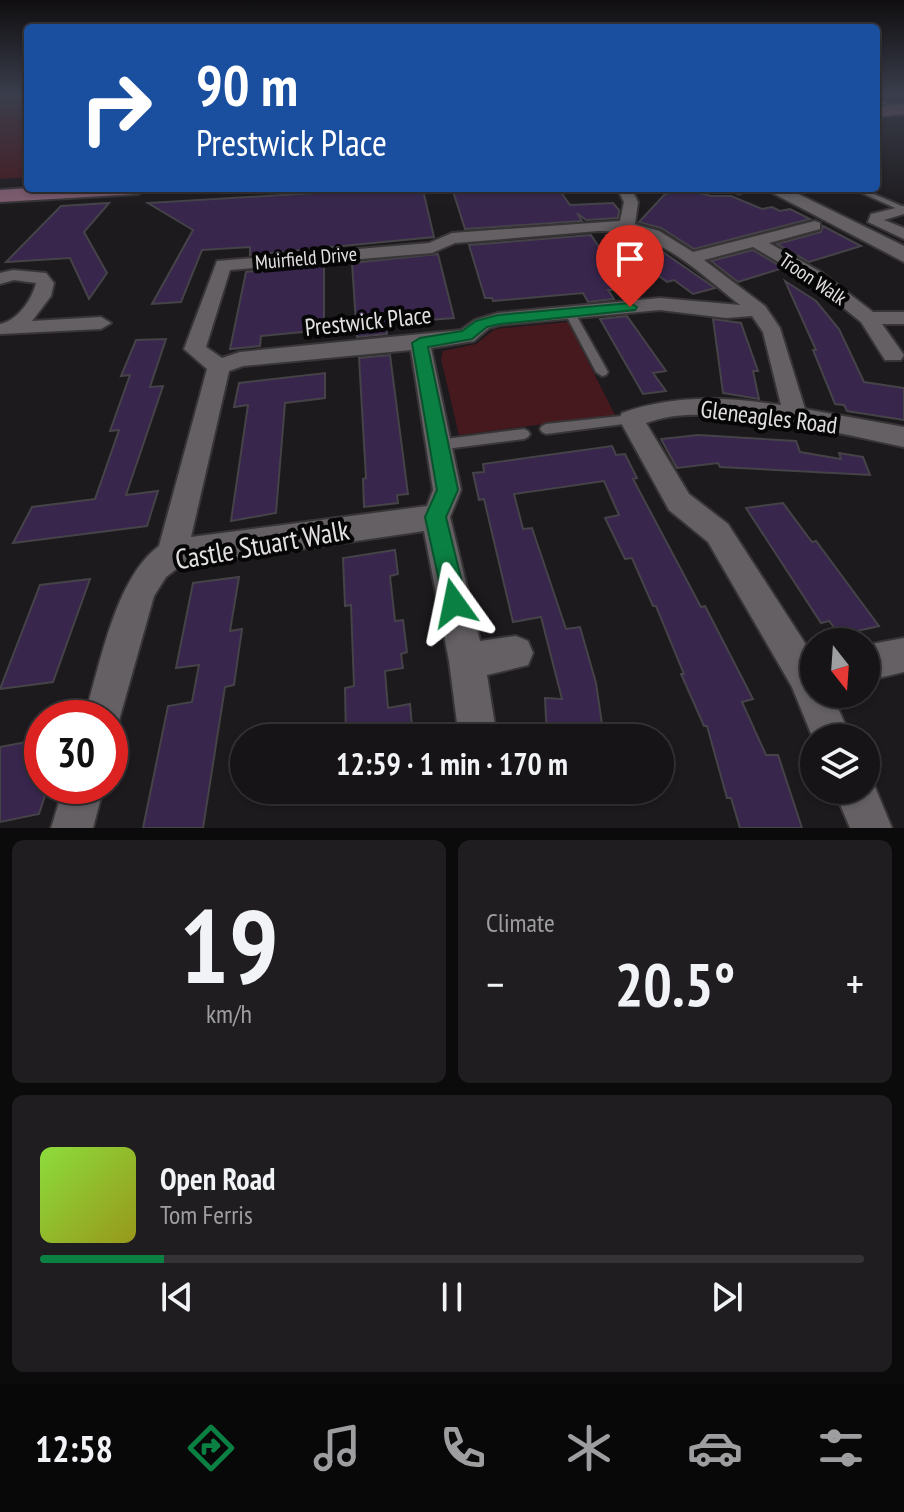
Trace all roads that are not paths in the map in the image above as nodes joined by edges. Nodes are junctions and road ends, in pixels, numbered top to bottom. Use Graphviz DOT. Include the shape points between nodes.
graph roads {
  1 [pos="69,192"];
  2 [pos="627,192"];
  3 [pos="780,192"];
  4 [pos="863,192"];
  5 [pos="0,196"];
  6 [pos="904,210"];
  7 [pos="626,226"];
  8 [pos="815,226"];
  9 [pos="904,234"];
  10 [pos="756,242"];
  11 [pos="904,255"];
  12 [pos="691,258"];
  13 [pos="0,279"];
  14 [pos="758,310"];
  15 [pos="570,313"];
  16 [pos="868,318"];
  17 [pos="904,318"];
  18 [pos="101,323"];
  19 [pos="8,328"];
  20 [pos="420,343"];
  21 [pos="893,355"];
  22 [pos="219,367"];
  23 [pos="602,372"];
  24 [pos="796,418"];
  25 [pos="631,419"];
  26 [pos="546,429"];
  27 [pos="524,434"];
  28 [pos="904,437"];
  29 [pos="438,445"];
  30 [pos="436,517"];
  31 [pos="172,554"];
  32 [pos="516,653"];
  33 [pos="904,655"];
  34 [pos="800,659"];
  35 [pos="880,660"];
  36 [pos="467,661"];
  37 [pos="108,700"];
  38 [pos="476,724"];
  39 [pos="79,804"];
  40 [pos="861,804"];
  41 [pos="72,828"];
  42 [pos="871,828"];
  1 -- 5 [label="main road"];
  2 -- 7 [label="street" via="632,209"];
  3 -- 11 [label="street"];
  4 -- 6 [label="lane"];
  6 -- 9 [label="street" via="876,217 876,222"];
  7 -- 12 [label="street, Muirfield Drive" via="653,234"];
  7 -- 22 [label="street, Muirfield Drive" via="452,238 432,248 223,265 195,349"];
  8 -- 10 [label="street, Troon Walk"];
  10 -- 12 [label="street, Troon Walk"];
  10 -- 16 [label="street, Troon Walk" via="815,276"];
  12 -- 14 [label="street, Muirfield Drive"];
  13 -- 19 [label="street" via="28,275 45,283 42,296"];
  14 -- 15 [label="street, Prestwick Place" via="660,304"];
  14 -- 24 [label="street" via="773,332"];
  15 -- 20 [label="street, Prestwick Place" via="498,319 467,336"];
  15 -- 23 [label="lane"];
  16 -- 17 [label="street, Troon Walk"];
  16 -- 21 [label="street, Troon Walk"];
  18 -- 19 [label="street"];
  20 -- 22 [label="street, Prestwick Place" via="240,359"];
  20 -- 29 [label="street"];
  22 -- 31 [label="street"];
  24 -- 25 [label="street, Gleneagles Road" via="711,405 644,411"];
  24 -- 28 [label="street, Gleneagles Road"];
  25 -- 26 [label="lane"];
  25 -- 34 [label="street" via="679,502 718,533"];
  27 -- 29 [label="lane"];
  29 -- 30 [label="street" via="447,490"];
  30 -- 31 [label="street, Castle Stuart Walk"];
  30 -- 36 [label="street"];
  31 -- 37 [label="street, Castle Stuart Walk" via="155,567 140,590"];
  32 -- 36 [label="street"];
  33 -- 35 [label="street"];
  36 -- 38 [label="street"];
  39 -- 41 [label="street"];
  40 -- 42 [label="street"];
}
